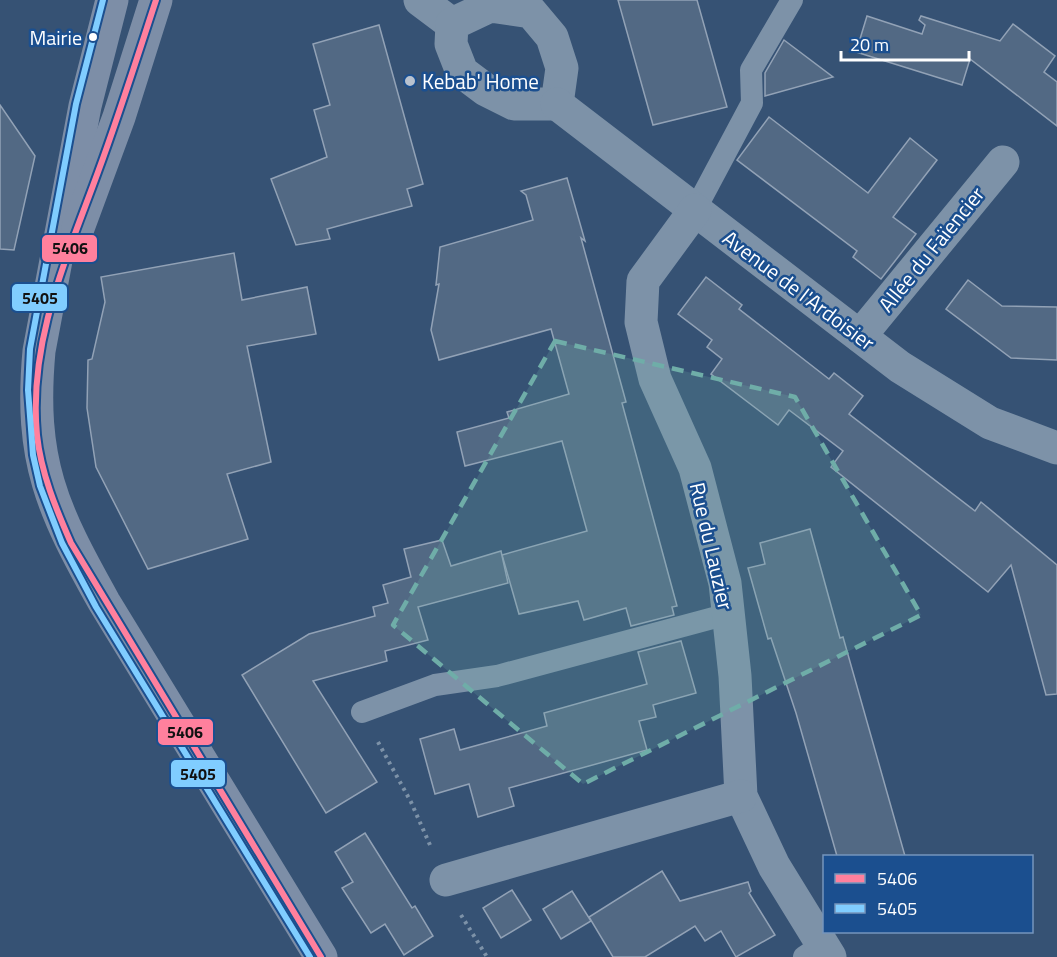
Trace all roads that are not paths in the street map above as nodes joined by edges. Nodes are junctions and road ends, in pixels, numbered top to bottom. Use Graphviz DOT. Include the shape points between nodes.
graph roads {
  1 [pos="112,0"];
  2 [pos="156,0"];
  3 [pos="420,0"];
  4 [pos="792,0"];
  5 [pos="534,6"];
  6 [pos="452,24"];
  7 [pos="557,104"];
  8 [pos="1003,162"];
  9 [pos="694,210"];
  10 [pos="47,312"];
  11 [pos="860,336"];
  12 [pos="1057,448"];
  13 [pos="728,614"];
  14 [pos="362,712"];
  15 [pos="741,796"];
  16 [pos="446,880"];
  17 [pos="819,953"];
  18 [pos="321,957"];
  1 -- 10 [label="main road" via="85,106"];
  2 -- 10 [label="main road" via="119,117"];
  3 -- 6 [label="street"];
  4 -- 9 [label="lane" via="751,70 752,103"];
  5 -- 6 [label="street" via="490,6"];
  5 -- 7 [label="street" via="552,37 562,68"];
  6 -- 7 [label="street" via="451,44 462,72 514,104"];
  7 -- 9 [label="street, Avenue de l'Ardoisier"];
  8 -- 11 [label="street, Allée du Faïencier"];
  9 -- 11 [label="street, Avenue de l'Ardoisier"];
  9 -- 13 [label="street, Rue du Lauzier" via="643,281 641,322 655,379 695,468 725,583"];
  10 -- 18 [label="main road" via="37,370 36,435 52,501 104,602"];
  11 -- 12 [label="street, Avenue de l'Ardoisier" via="900,367 990,423"];
  13 -- 14 [label="lane" via="497,676 435,685"];
  13 -- 15 [label="street, Rue du Lauzier"];
  15 -- 16 [label="street"];
  15 -- 17 [label="street, Rue du Lauzier"];
}
